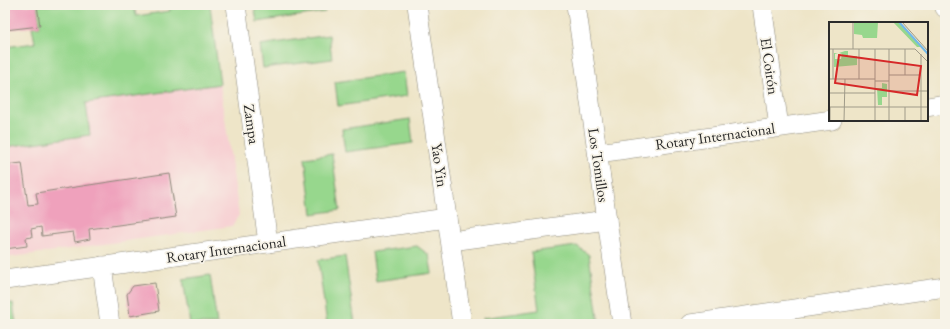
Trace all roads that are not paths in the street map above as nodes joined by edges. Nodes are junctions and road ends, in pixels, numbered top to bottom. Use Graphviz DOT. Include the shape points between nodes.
graph roads {
  1 [pos="236,5"];
  2 [pos="417,5"];
  3 [pos="576,5"];
  4 [pos="762,5"];
  5 [pos="945,104"];
  6 [pos="928,107"];
  7 [pos="829,120"];
  8 [pos="779,127"];
  9 [pos="598,153"];
  10 [pos="447,218"];
  11 [pos="607,220"];
  12 [pos="451,241"];
  13 [pos="268,243"];
  14 [pos="102,266"];
  15 [pos="5,280"];
  16 [pos="945,287"];
  17 [pos="110,324"];
  18 [pos="462,324"];
  19 [pos="622,324"];
  20 [pos="690,324"];
  1 -- 13 [label="street, Zampa"];
  2 -- 10 [label="street, Yao Yin"];
  3 -- 9 [label="street, Los Tomillos"];
  4 -- 8 [label="street, El Coirón"];
  5 -- 6 [label="street"];
  7 -- 8 [label="street, Rotary Internacional"];
  8 -- 9 [label="street, Rotary Internacional"];
  9 -- 11 [label="street, Los Tomillos"];
  10 -- 12 [label="street, Yao Yin"];
  10 -- 13 [label="street, Rotary Internacional"];
  11 -- 12 [label="street"];
  11 -- 19 [label="street, Los Tomillos"];
  12 -- 18 [label="street, Yao Yin"];
  13 -- 14 [label="street, Rotary Internacional"];
  14 -- 15 [label="street, Rotary Internacional"];
  14 -- 17 [label="street"];
  16 -- 20 [label="street"];
}
